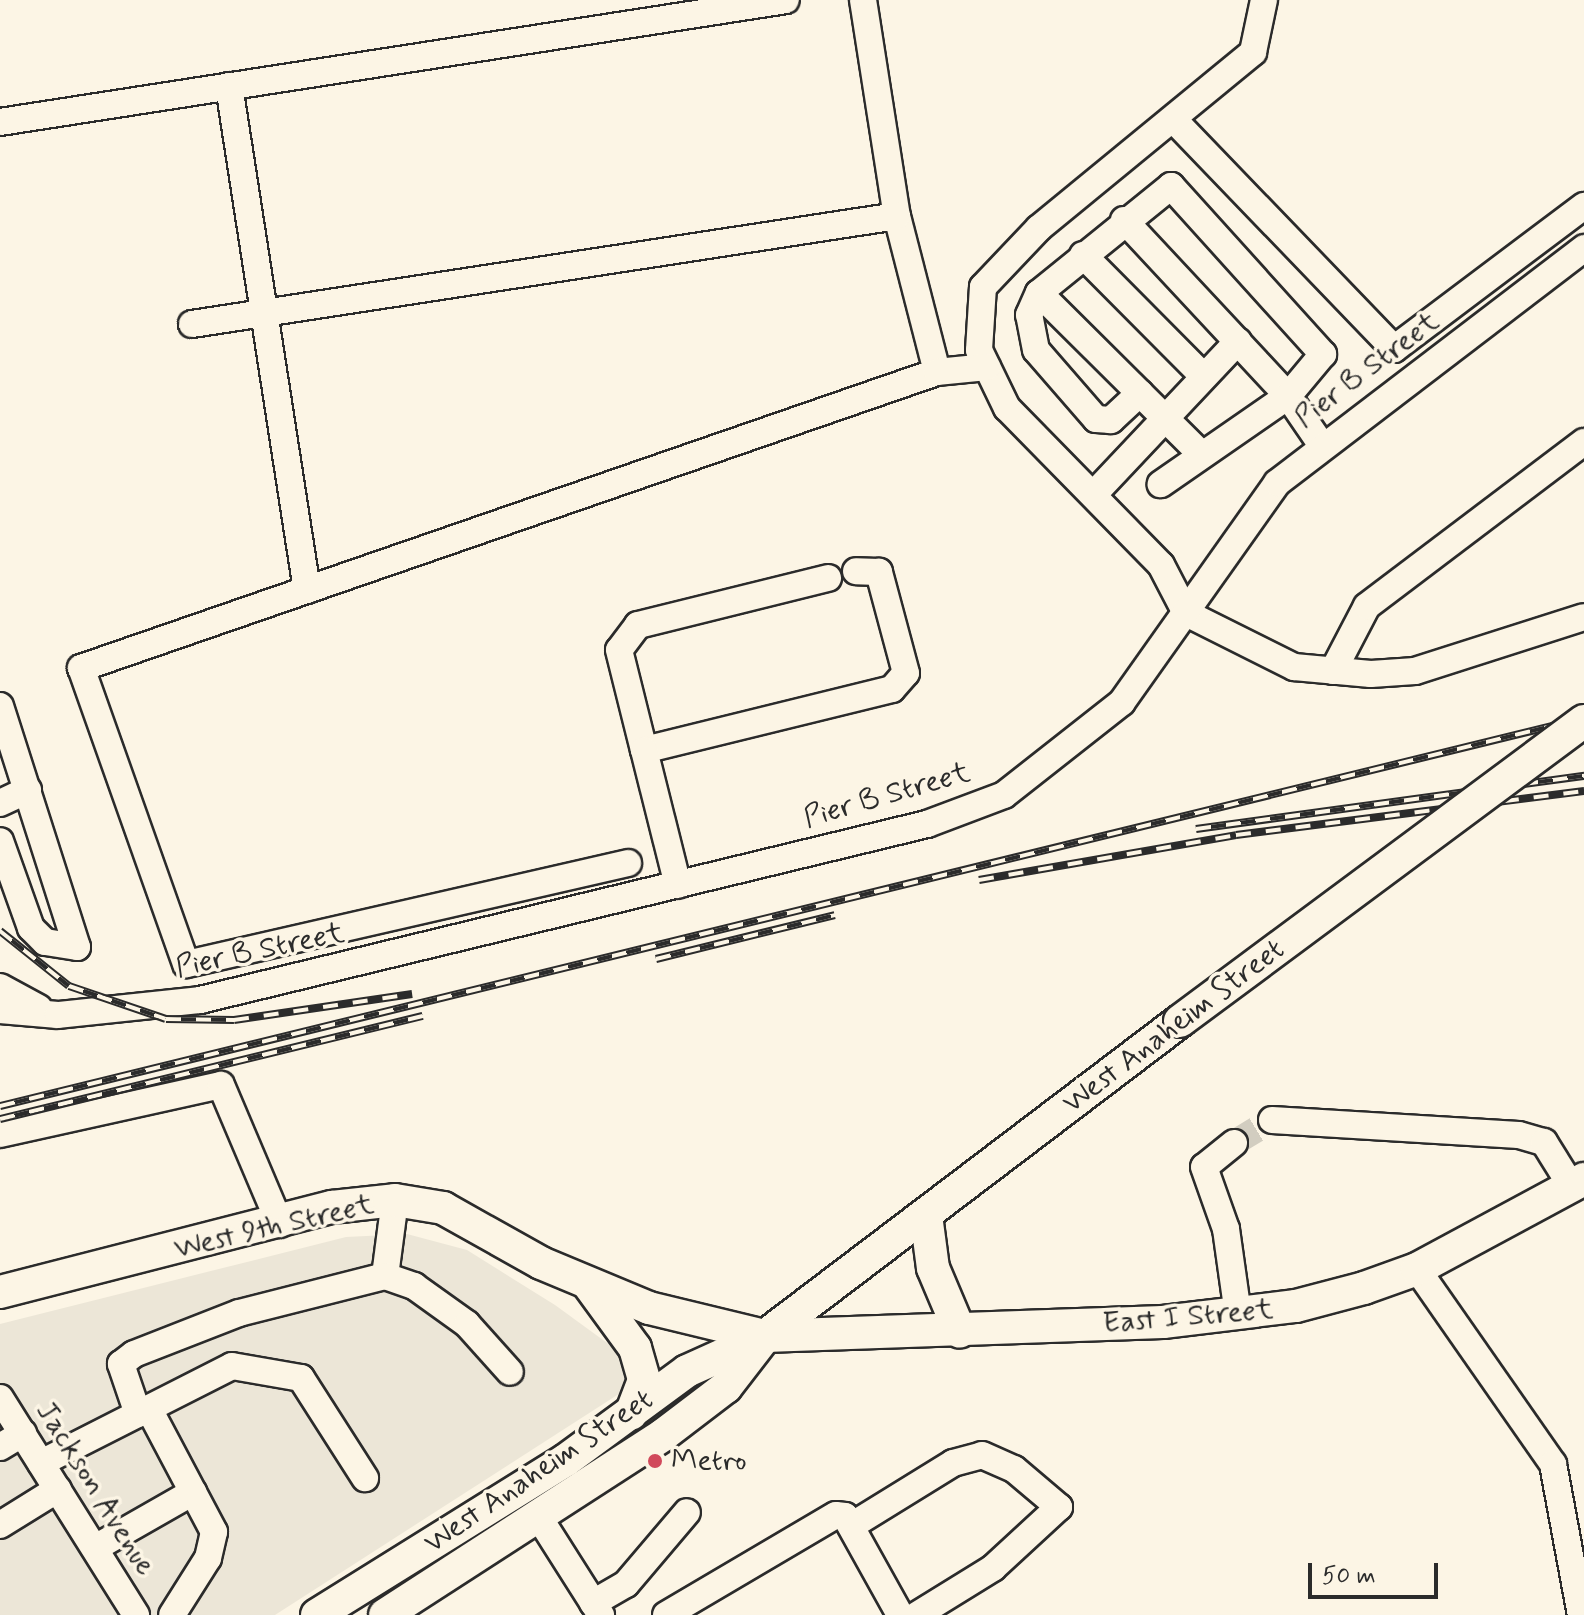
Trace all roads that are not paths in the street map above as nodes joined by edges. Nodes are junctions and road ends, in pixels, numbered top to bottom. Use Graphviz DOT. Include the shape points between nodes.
graph roads {
  1 [pos="786,0"];
  2 [pos="863,0"];
  3 [pos="1264,0"];
  4 [pos="229,86"];
  5 [pos="1173,119"];
  6 [pos="0,122"];
  7 [pos="1584,206"];
  8 [pos="897,216"];
  9 [pos="1124,220"];
  10 [pos="1584,248"];
  11 [pos="1083,255"];
  12 [pos="1039,293"];
  13 [pos="263,312"];
  14 [pos="192,324"];
  15 [pos="1238,341"];
  16 [pos="987,367"];
  17 [pos="937,372"];
  18 [pos="1202,375"];
  19 [pos="1140,393"];
  20 [pos="1288,396"];
  21 [pos="1163,416"];
  22 [pos="1584,442"];
  23 [pos="1321,444"];
  24 [pos="1201,454"];
  25 [pos="1161,484"];
  26 [pos="1094,494"];
  27 [pos="856,571"];
  28 [pos="828,578"];
  29 [pos="307,590"];
  30 [pos="1186,613"];
  31 [pos="1584,617"];
  32 [pos="1333,671"];
  33 [pos="0,706"];
  34 [pos="1584,721"];
  35 [pos="644,750"];
  36 [pos="28,790"];
  37 [pos="0,803"];
  38 [pos="0,841"];
  39 [pos="628,863"];
  40 [pos="678,885"];
  41 [pos="0,987"];
  42 [pos="0,1010"];
  43 [pos="58,1015"];
  44 [pos="1272,1120"];
  45 [pos="0,1134"];
  46 [pos="1234,1143"];
  47 [pos="1578,1183"];
  48 [pos="395,1200"];
  49 [pos="926,1215"];
  50 [pos="280,1224"];
  51 [pos="1417,1269"];
  52 [pos="385,1276"];
  53 [pos="587,1282"];
  54 [pos="0,1292"];
  55 [pos="1238,1314"];
  56 [pos="960,1332"];
  57 [pos="765,1336"];
  58 [pos="510,1372"];
  59 [pos="0,1398"];
  60 [pos="144,1411"];
  61 [pos="631,1414"];
  62 [pos="23,1433"];
  63 [pos="0,1447"];
  64 [pos="41,1463"];
  65 [pos="365,1478"];
  66 [pos="58,1489"];
  67 [pos="193,1492"];
  68 [pos="687,1512"];
  69 [pos="540,1519"];
  70 [pos="848,1521"];
  71 [pos="0,1525"];
  72 [pos="95,1548"];
  73 [pos="597,1609"];
  74 [pos="671,1614"];
  75 [pos="136,1615"];
  76 [pos="172,1615"];
  77 [pos="317,1615"];
  78 [pos="385,1615"];
  79 [pos="900,1615"];
  80 [pos="917,1615"];
  81 [pos="1581,1615"];
  1 -- 4 [label="street"];
  2 -- 8 [label="street"];
  3 -- 5 [label="street" via="1253,52"];
  4 -- 6 [label="street"];
  4 -- 13 [label="street"];
  5 -- 7 [label="street" via="1394,349"];
  5 -- 16 [label="street" via="1039,228 983,287 979,350"];
  8 -- 13 [label="street"];
  8 -- 17 [label="street"];
  9 -- 11 [label="street"];
  9 -- 15 [label="street"];
  9 -- 20 [label="street" via="1164,187 1177,189 1323,354"];
  10 -- 23 [label="street, Pier B Street"];
  11 -- 12 [label="street"];
  11 -- 18 [label="street"];
  12 -- 19 [label="street"];
  12 -- 19 [label="street" via="1028,334 1096,419 1111,420"];
  13 -- 14 [label="street"];
  13 -- 29 [label="street"];
  15 -- 18 [label="street"];
  15 -- 20 [label="street"];
  16 -- 17 [label="street"];
  16 -- 26 [label="street" via="1007,408"];
  17 -- 29 [label="street"];
  18 -- 21 [label="street"];
  19 -- 21 [label="street"];
  20 -- 23 [label="street"];
  20 -- 24 [label="street"];
  21 -- 24 [label="street"];
  21 -- 26 [label="street"];
  22 -- 32 [label="street" via="1367,606"];
  23 -- 30 [label="street, Pier B Street" via="1277,483"];
  24 -- 25 [label="street"];
  26 -- 30 [label="street" via="1161,565"];
  27 -- 35 [label="street" via="879,572 906,673 892,689"];
  28 -- 35 [label="street" via="638,625 619,650"];
  29 -- 39 [label="street" via="81,668 186,964"];
  30 -- 32 [label="street" via="1259,654"];
  30 -- 40 [label="street, Pier B Street" via="1122,702 1063,755 1004,795 927,824"];
  31 -- 32 [label="street" via="1415,671"];
  33 -- 36 [label="street"];
  34 -- 49 [label="main road, West Anaheim Street, bridge"];
  35 -- 40 [label="street"];
  36 -- 37 [label="street"];
  36 -- 38 [label="street" via="79,945 45,942 31,928"];
  40 -- 43 [label="street, Pier B Street" via="200,1000"];
  41 -- 43 [label="street"];
  42 -- 43 [label="street, Pier B Street"];
  44 -- 47 [label="street" via="1519,1135 1544,1142"];
  45 -- 50 [label="street" via="221,1085"];
  46 -- 55 [label="street" via="1204,1167 1226,1229"];
  47 -- 51 [label="main road, East I Street"];
  48 -- 50 [label="main road, West 9th Street" via="332,1207"];
  48 -- 52 [label="street"];
  48 -- 53 [label="main road, West 9th Street" via="443,1208"];
  49 -- 56 [label="main road" via="933,1268"];
  49 -- 57 [label="main road, West Anaheim Street"];
  50 -- 54 [label="main road, West 9th Street"];
  51 -- 55 [label="main road, East I Street" via="1296,1306"];
  51 -- 81 [label="street" via="1553,1464"];
  52 -- 58 [label="street" via="414,1286 467,1324"];
  52 -- 60 [label="street" via="239,1313 134,1354 121,1364"];
  53 -- 57 [label="main road, West 9th Street" via="649,1308"];
  53 -- 61 [label="main road" via="635,1348 644,1380"];
  55 -- 56 [label="main road, East I Street"];
  56 -- 57 [label="main road, East I Street"];
  57 -- 61 [label="main road, West Anaheim Street" via="687,1371"];
  57 -- 69 [label="main road, West Anaheim Street" via="726,1387"];
  59 -- 62 [label="street, Jackson Avenue"];
  60 -- 64 [label="street"];
  60 -- 65 [label="street" via="232,1366 276,1369 301,1378"];
  60 -- 67 [label="street"];
  61 -- 77 [label="main road, West Anaheim Street"];
  62 -- 63 [label="street"];
  62 -- 64 [label="street, Jackson Avenue"];
  64 -- 66 [label="street, Jackson Avenue"];
  66 -- 71 [label="street"];
  66 -- 72 [label="street, Jackson Avenue"];
  67 -- 72 [label="street"];
  67 -- 76 [label="street" via="214,1532 208,1558"];
  68 -- 73 [label="street" via="626,1584"];
  69 -- 73 [label="street"];
  69 -- 78 [label="main road, West Anaheim Street"];
  70 -- 74 [label="street" via="810,1527"];
  70 -- 79 [label="street"];
  70 -- 80 [label="street" via="953,1463 982,1455 1014,1469 1059,1507 993,1568"];
  72 -- 75 [label="street, Jackson Avenue"];
}
